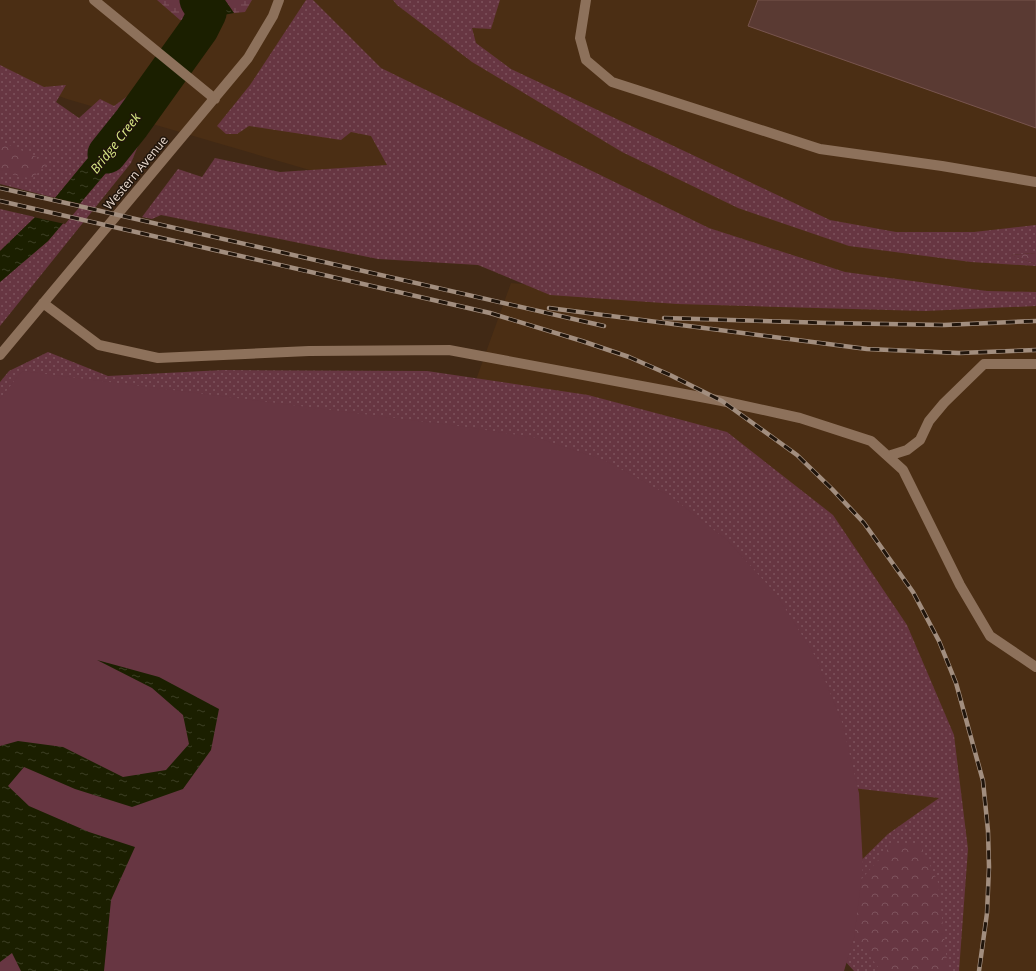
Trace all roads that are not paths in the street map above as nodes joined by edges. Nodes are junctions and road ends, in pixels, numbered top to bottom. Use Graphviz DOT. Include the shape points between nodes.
graph roads {
  1 [pos="94,0"];
  2 [pos="279,0"];
  3 [pos="586,0"];
  4 [pos="215,99"];
  5 [pos="1036,182"];
  6 [pos="43,303"];
  7 [pos="0,355"];
  8 [pos="1036,364"];
  9 [pos="888,456"];
  10 [pos="1036,667"];
  1 -- 4 [label="street"];
  2 -- 4 [label="street, Western Avenue" via="273,16 248,58"];
  3 -- 5 [label="street" via="580,38 586,60 612,82 820,150 942,166"];
  4 -- 6 [label="street, Western Avenue"];
  6 -- 7 [label="street, Western Avenue"];
  6 -- 9 [label="street" via="99,345 158,358 308,351 449,350 800,418 871,441"];
  8 -- 9 [label="street" via="984,364 944,403 929,421 920,440 907,450"];
  9 -- 10 [label="street" via="903,470 960,585 990,636"];
}
